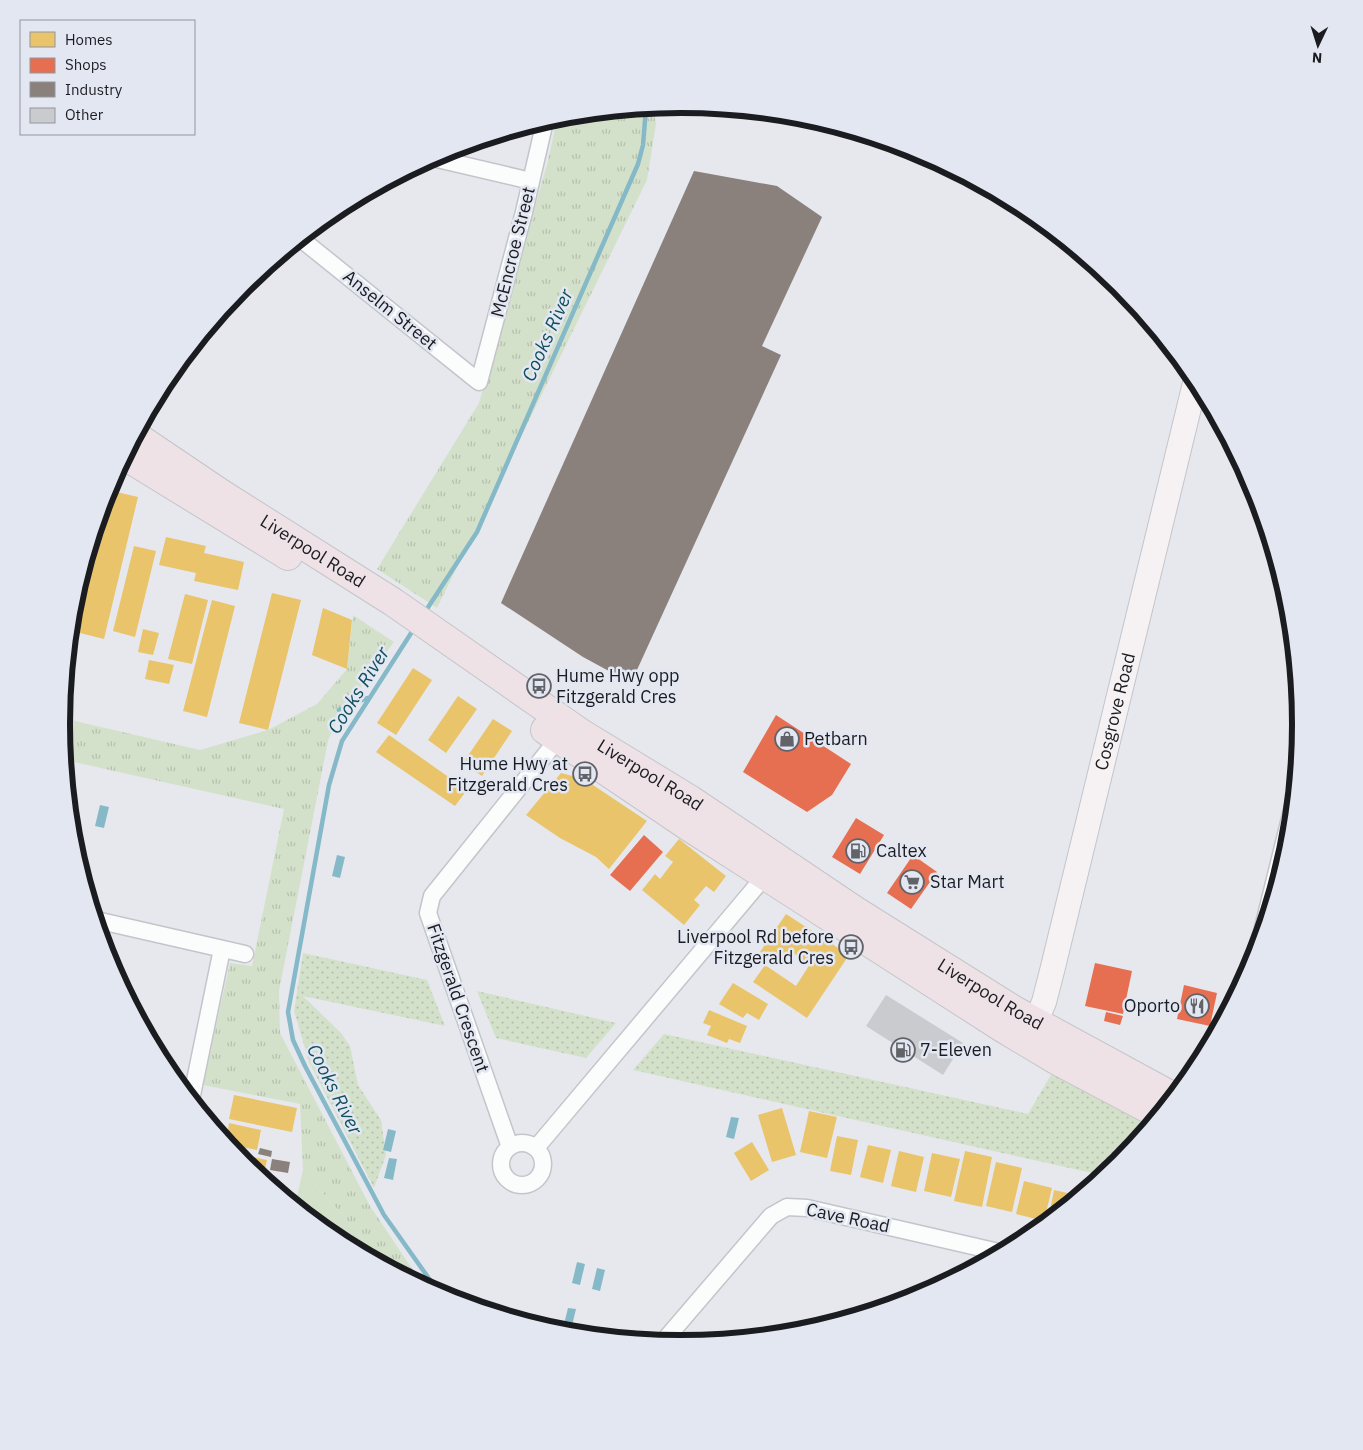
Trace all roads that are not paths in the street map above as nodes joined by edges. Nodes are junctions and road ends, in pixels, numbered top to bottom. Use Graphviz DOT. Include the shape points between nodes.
graph roads {
  1 [pos="543,129"];
  2 [pos="445,161"];
  3 [pos="531,181"];
  4 [pos="306,243"];
  5 [pos="479,382"];
  6 [pos="1193,390"];
  7 [pos="141,439"];
  8 [pos="131,460"];
  9 [pos="387,609"];
  10 [pos="441,646"];
  11 [pos="558,739"];
  12 [pos="772,867"];
  13 [pos="102,921"];
  14 [pos="222,948"];
  15 [pos="245,954"];
  16 [pos="1031,1033"];
  17 [pos="193,1092"];
  18 [pos="1168,1095"];
  19 [pos="1155,1112"];
  20 [pos="510,1147"];
  21 [pos="536,1148"];
  22 [pos="994,1251"];
  23 [pos="668,1336"];
  1 -- 3 [label="street, McEncroe Street"];
  2 -- 3 [label="street"];
  3 -- 5 [label="street, McEncroe Street"];
  4 -- 5 [label="street, Anselm Street"];
  6 -- 16 [label="main road, Cosgrove Road" via="1053,967 1044,1002"];
  7 -- 9 [label="highway, Liverpool Road"];
  8 -- 9 [label="highway, Liverpool Road" via="343,590"];
  9 -- 10 [label="highway, Liverpool Road"];
  10 -- 11 [label="highway, Liverpool Road"];
  10 -- 12 [label="highway, Liverpool Road" via="691,800"];
  11 -- 12 [label="highway, Liverpool Road"];
  11 -- 20 [label="street, Fitzgerald Crescent" via="432,896 428,913"];
  12 -- 16 [label="highway, Liverpool Road"];
  12 -- 21 [label="street"];
  13 -- 14 [label="street"];
  14 -- 15 [label="street"];
  14 -- 17 [label="street"];
  16 -- 18 [label="highway, Liverpool Road"];
  16 -- 19 [label="highway, Liverpool Road"];
  20 -- 21 [label="street" via="524,1143"];
  20 -- 21 [label="street" via="502,1160 505,1175 510,1181 525,1185 539,1177 543,1170 544,1162"];
  22 -- 23 [label="street, Cave Road" via="827,1212 787,1207 771,1216"];
}
